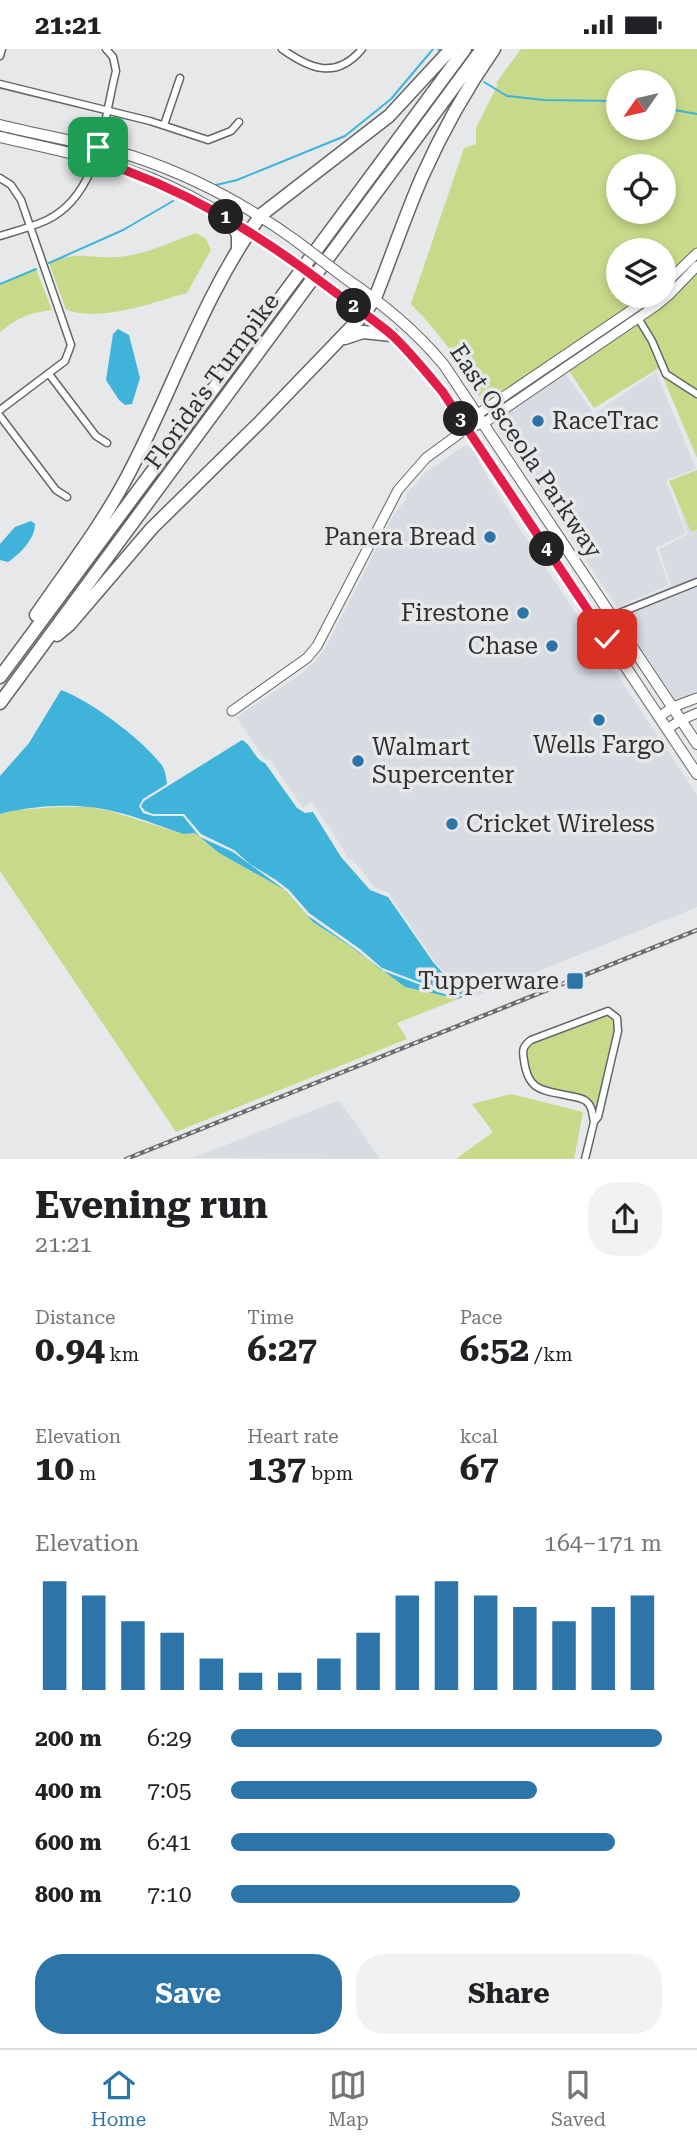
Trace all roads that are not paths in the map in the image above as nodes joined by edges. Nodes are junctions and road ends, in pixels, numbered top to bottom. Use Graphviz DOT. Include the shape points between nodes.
graph roads {
  1 [pos="2,49"];
  2 [pos="106,49"];
  3 [pos="282,49"];
  4 [pos="362,49"];
  5 [pos="451,49"];
  6 [pos="465,49"];
  7 [pos="482,49"];
  8 [pos="494,49"];
  9 [pos="0,56"];
  10 [pos="180,78"];
  11 [pos="0,84"];
  12 [pos="106,109"];
  13 [pos="239,122"];
  14 [pos="0,125"];
  15 [pos="164,125"];
  16 [pos="0,137"];
  17 [pos="98,147"];
  18 [pos="95,160"];
  19 [pos="0,178"];
  20 [pos="261,215"];
  21 [pos="229,218"];
  22 [pos="31,227"];
  23 [pos="250,231"];
  24 [pos="0,236"];
  25 [pos="237,253"];
  26 [pos="697,253"];
  27 [pos="697,266"];
  28 [pos="676,273"];
  29 [pos="375,298"];
  30 [pos="641,308"];
  31 [pos="364,314"];
  32 [pos="636,314"];
  33 [pos="391,335"];
  34 [pos="335,343"];
  35 [pos="49,374"];
  36 [pos="697,394"];
  37 [pos="0,410"];
  38 [pos="0,416"];
  39 [pos="481,419"];
  40 [pos="467,428"];
  41 [pos="107,443"];
  42 [pos="67,497"];
  43 [pos="697,582"];
  44 [pos="612,616"];
  45 [pos="38,652"];
  46 [pos="0,668"];
  47 [pos="0,677"];
  48 [pos="697,698"];
  49 [pos="0,703"];
  50 [pos="673,707"];
  51 [pos="232,711"];
  52 [pos="697,713"];
  53 [pos="659,717"];
  54 [pos="681,720"];
  55 [pos="667,729"];
  56 [pos="697,744"];
  57 [pos="697,775"];
  58 [pos="594,1122"];
  59 [pos="585,1159"];
  1 -- 9 [label="street"];
  2 -- 12 [label="street" via="116,68"];
  3 -- 4 [label="street" via="312,68 328,69 345,64"];
  5 -- 20 [label="highway" via="389,116"];
  6 -- 47 [label="highway, Florida's Turnpike"];
  7 -- 45 [label="highway, Florida's Turnpike"];
  8 -- 29 [label="highway" via="436,147"];
  10 -- 15 [label="street"];
  11 -- 12 [label="street"];
  12 -- 15 [label="street"];
  12 -- 17 [label="street"];
  13 -- 15 [label="street" via="210,140"];
  14 -- 17 [label="main road, East Osceola Parkway"];
  16 -- 18 [label="main road, East Osceola Parkway"];
  17 -- 18 [label="street"];
  17 -- 20 [label="main road, East Osceola Parkway" via="200,184"];
  18 -- 21 [label="main road, East Osceola Parkway" via="168,186"];
  18 -- 22 [label="street" via="75,198"];
  19 -- 22 [label="street" via="20,196"];
  20 -- 23 [label="highway"];
  20 -- 29 [label="main road, East Osceola Parkway, bridge"];
  21 -- 23 [label="main road, East Osceola Parkway"];
  21 -- 25 [label="highway" via="239,235"];
  22 -- 24 [label="street"];
  22 -- 35 [label="street" via="70,342 67,358"];
  23 -- 25 [label="highway"];
  23 -- 31 [label="main road, East Osceola Parkway, bridge"];
  25 -- 46 [label="highway" via="197,324 109,508"];
  26 -- 28 [label="street"];
  27 -- 32 [label="street" via="670,294"];
  29 -- 31 [label="highway"];
  29 -- 39 [label="main road, East Osceola Parkway" via="426,343"];
  30 -- 32 [label="street"];
  31 -- 33 [label="main road, East Osceola Parkway"];
  31 -- 34 [label="highway"];
  32 -- 36 [label="street" via="666,374"];
  32 -- 39 [label="street"];
  33 -- 34 [label="highway" via="363,331"];
  33 -- 40 [label="main road, East Osceola Parkway" via="433,380"];
  34 -- 45 [label="highway" via="152,528 69,625"];
  35 -- 37 [label="street"];
  35 -- 41 [label="street" via="96,436"];
  38 -- 42 [label="street" via="56,490"];
  39 -- 40 [label="street"];
  39 -- 44 [label="main road, East Osceola Parkway"];
  40 -- 51 [label="street" via="431,454 398,490 317,646"];
  40 -- 53 [label="main road, East Osceola Parkway"];
  43 -- 44 [label="street"];
  44 -- 50 [label="main road, East Osceola Parkway"];
  45 -- 49 [label="highway, Florida's Turnpike"];
  48 -- 50 [label="street"];
  50 -- 53 [label="street"];
  50 -- 54 [label="main road, East Osceola Parkway"];
  52 -- 54 [label="street"];
  53 -- 55 [label="main road, East Osceola Parkway"];
  54 -- 55 [label="street"];
  54 -- 56 [label="main road, East Osceola Parkway"];
  55 -- 57 [label="main road, East Osceola Parkway"];
  58 -- 58 [label="street" via="618,1022 608,1011 531,1040 523,1049 527,1078 539,1089 585,1100"];
  58 -- 59 [label="street"];
}
